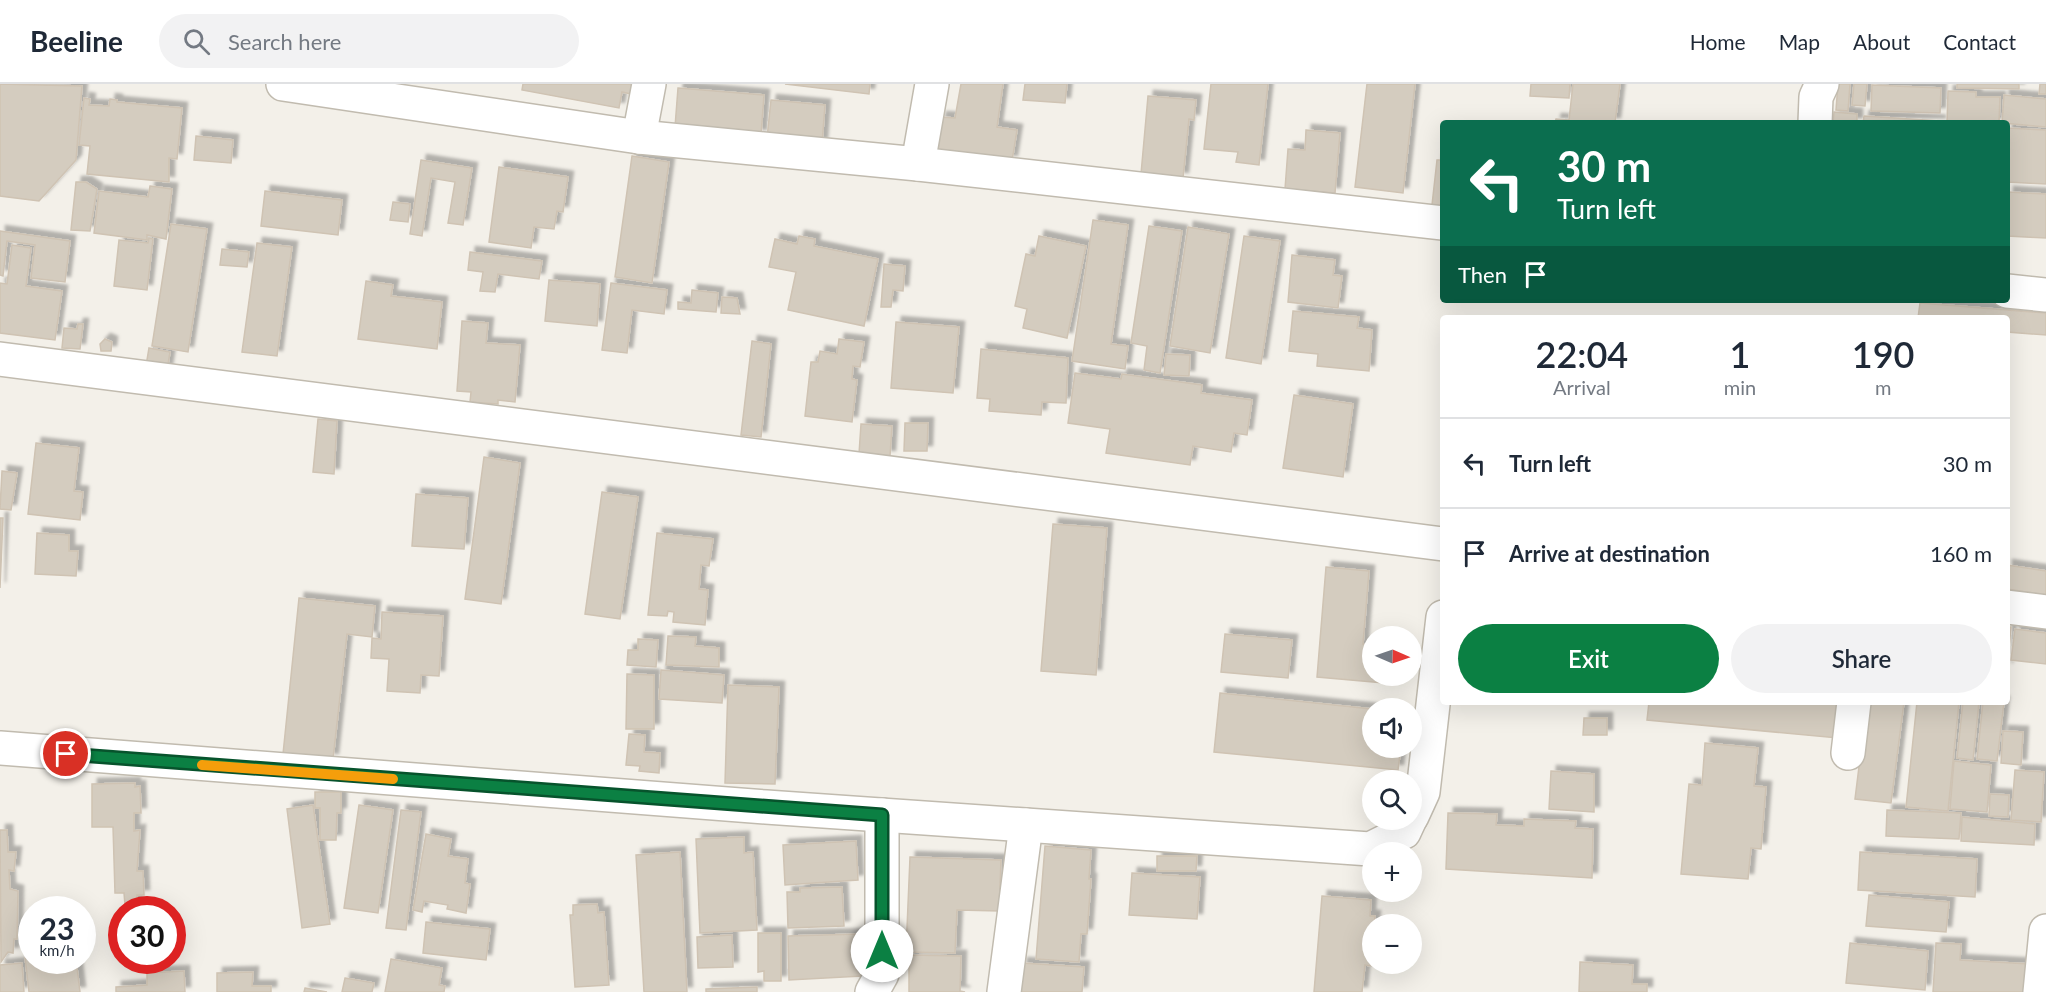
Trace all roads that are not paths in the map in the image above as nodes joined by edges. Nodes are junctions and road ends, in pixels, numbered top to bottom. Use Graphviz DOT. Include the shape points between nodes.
graph roads {
  1 [pos="283,84"];
  2 [pos="649,84"];
  3 [pos="933,84"];
  4 [pos="1822,84"];
  5 [pos="396,91"];
  6 [pos="1815,120"];
  7 [pos="639,137"];
  8 [pos="918,164"];
  9 [pos="1440,223"];
  10 [pos="2010,291"];
  11 [pos="2046,295"];
  12 [pos="0,359"];
  13 [pos="1440,544"];
  14 [pos="2010,608"];
  15 [pos="2046,612"];
  16 [pos="1440,643"];
  17 [pos="1854,705"];
  18 [pos="0,748"];
  19 [pos="1848,753"];
  20 [pos="1422,794"];
  21 [pos="882,815"];
  22 [pos="1026,825"];
  23 [pos="1405,830"];
  24 [pos="2046,932"];
  25 [pos="872,992"];
  26 [pos="1004,992"];
  27 [pos="2040,992"];
  1 -- 5 [label="street"];
  2 -- 7 [label="street"];
  3 -- 8 [label="street"];
  4 -- 6 [label="street" via="1816,97"];
  5 -- 7 [label="street"];
  7 -- 8 [label="street"];
  8 -- 9 [label="street"];
  10 -- 11 [label="street"];
  12 -- 13 [label="street"];
  14 -- 15 [label="street"];
  16 -- 20 [label="street"];
  17 -- 19 [label="street"];
  18 -- 21 [label="street"];
  21 -- 22 [label="street"];
  21 -- 25 [label="street" via="882,974"];
  22 -- 23 [label="street" via="1370,849"];
  22 -- 26 [label="street"];
  24 -- 27 [label="street"];
}
